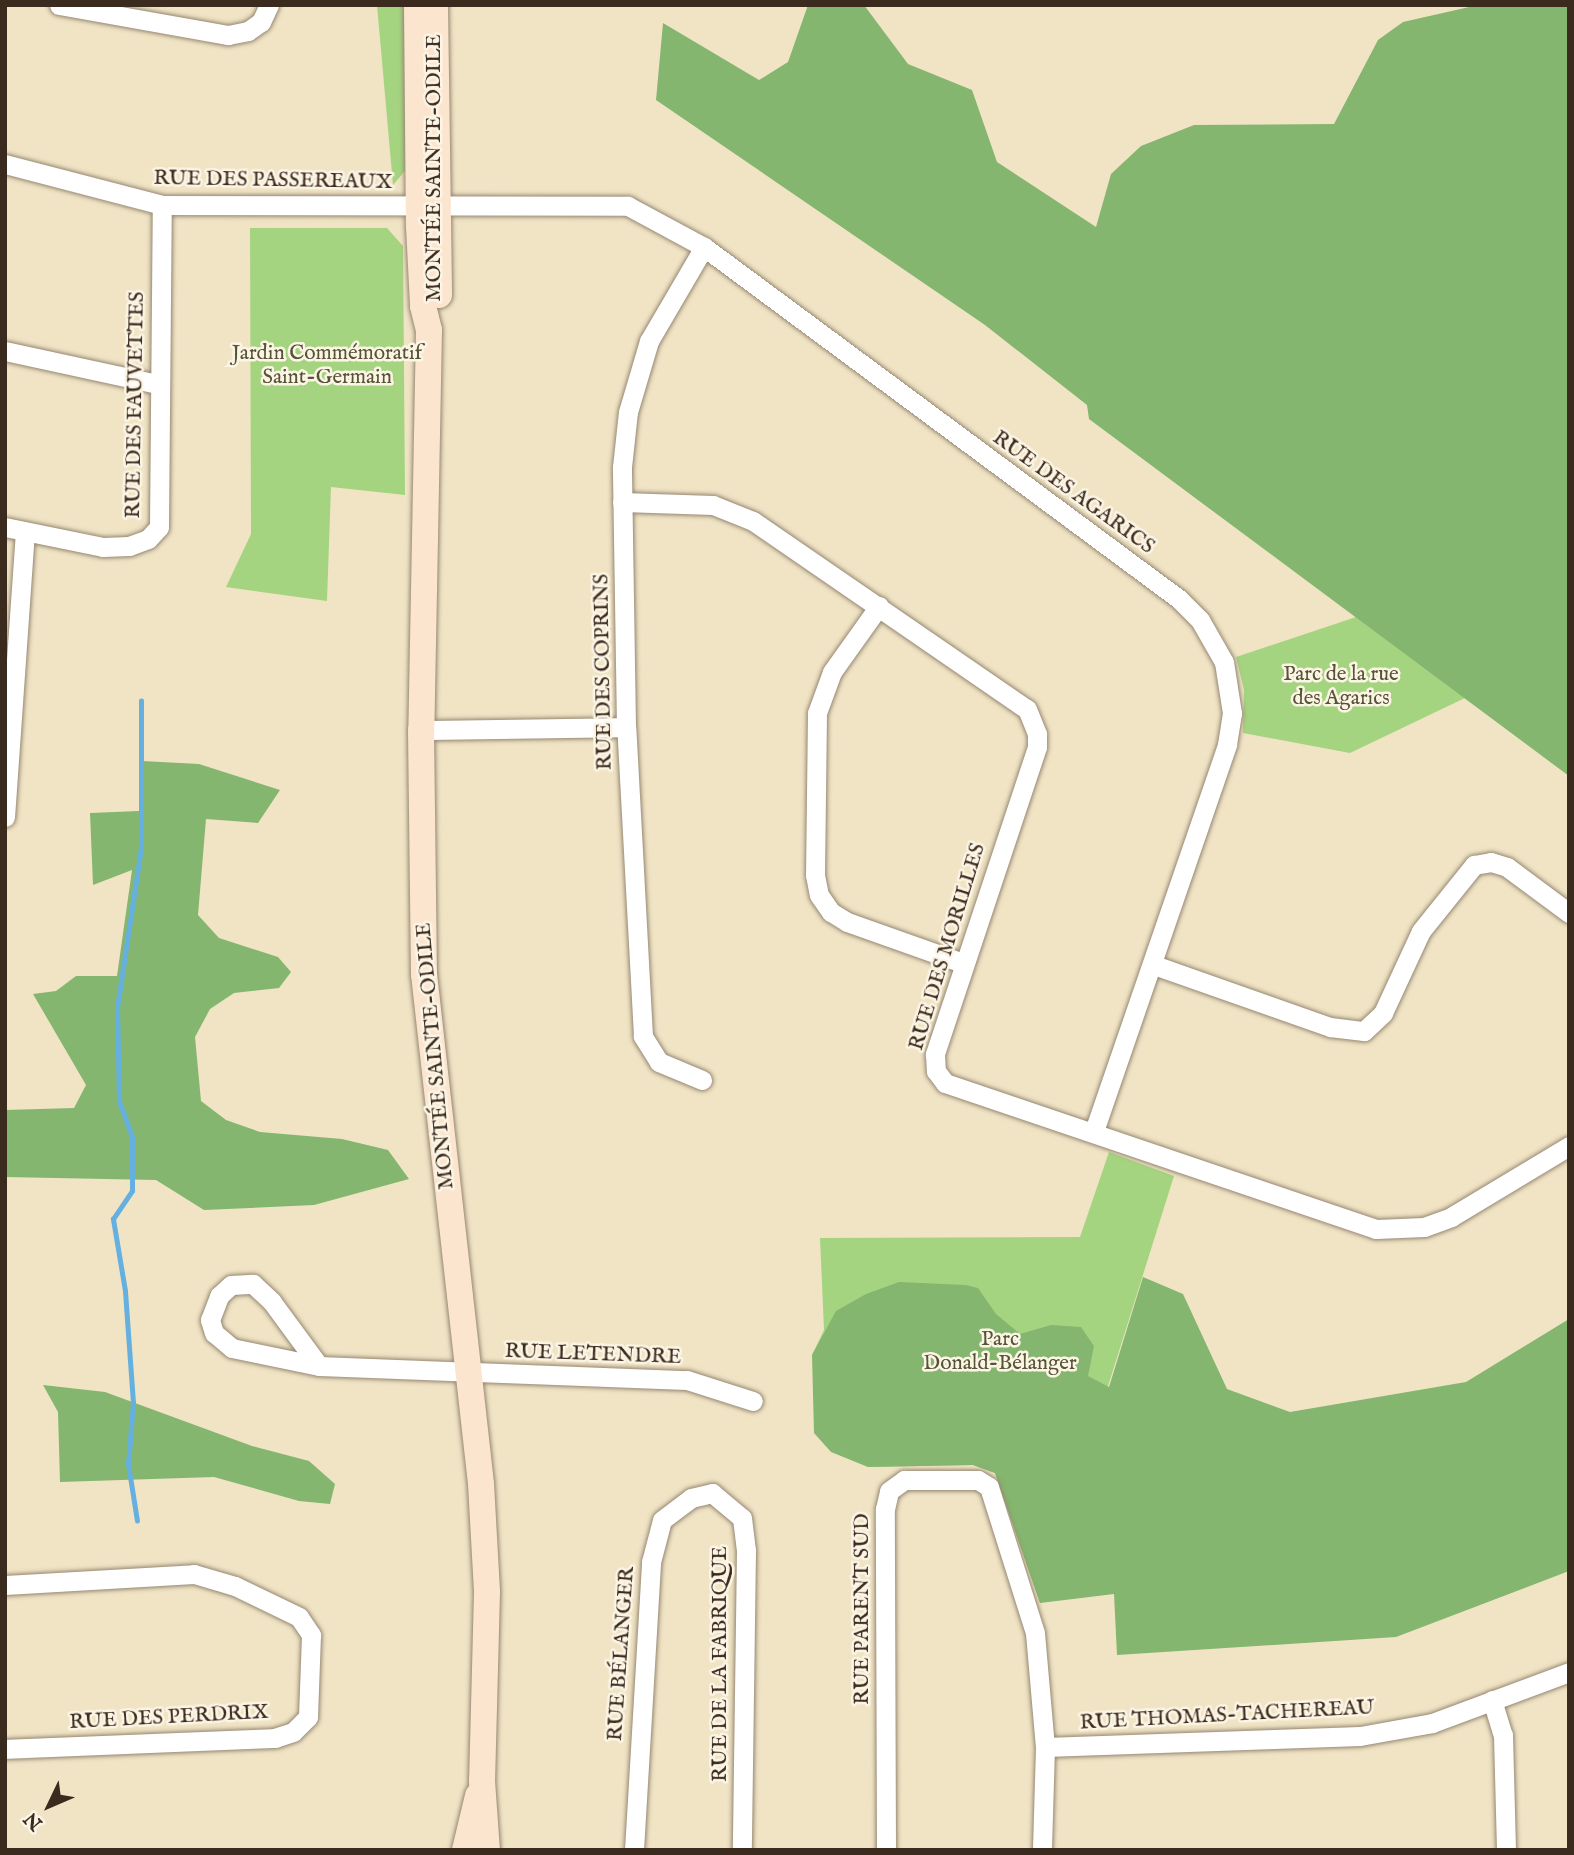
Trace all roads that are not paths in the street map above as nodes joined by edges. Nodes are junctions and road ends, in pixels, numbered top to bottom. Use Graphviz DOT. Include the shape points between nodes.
graph roads {
  1 [pos="269,5"];
  2 [pos="417,5"];
  3 [pos="435,5"];
  4 [pos="64,6"];
  5 [pos="5,164"];
  6 [pos="162,205"];
  7 [pos="428,207"];
  8 [pos="704,247"];
  9 [pos="5,351"];
  10 [pos="158,384"];
  11 [pos="622,502"];
  12 [pos="5,527"];
  13 [pos="25,534"];
  14 [pos="879,607"];
  15 [pos="8,690"];
  16 [pos="626,727"];
  17 [pos="421,730"];
  18 [pos="5,817"];
  19 [pos="1569,913"];
  20 [pos="962,963"];
  21 [pos="1154,965"];
  22 [pos="702,1080"];
  23 [pos="1094,1132"];
  24 [pos="1569,1146"];
  25 [pos="318,1366"];
  26 [pos="471,1373"];
  27 [pos="753,1401"];
  28 [pos="712,1493"];
  29 [pos="5,1585"];
  30 [pos="1569,1672"];
  31 [pos="1492,1700"];
  32 [pos="1045,1747"];
  33 [pos="5,1749"];
  34 [pos="482,1781"];
  35 [pos="465,1850"];
  36 [pos="487,1850"];
  37 [pos="634,1850"];
  38 [pos="742,1850"];
  39 [pos="886,1850"];
  40 [pos="1042,1850"];
  41 [pos="1506,1850"];
  1 -- 4 [label="street" via="261,22 248,31 228,35"];
  2 -- 7 [label="main road, MONTÉE SAINTE-ODILE"];
  3 -- 7 [label="main road, MONTÉE SAINTE-ODILE"];
  5 -- 6 [label="street, RUE DES PASSEREAUX"];
  6 -- 7 [label="street, RUE DES PASSEREAUX"];
  6 -- 10 [label="street, RUE DES FAUVETTES"];
  7 -- 8 [label="street, RUE DES AGARICS" via="598,202 628,206"];
  7 -- 17 [label="main road, MONTÉE SAINTE-ODILE" via="439,302 429,330"];
  8 -- 11 [label="street, RUE DES COPRINS" via="668,302 636,379 622,443"];
  8 -- 21 [label="street, RUE DES AGARICS" via="1179,599 1214,642 1230,685 1227,746"];
  9 -- 10 [label="street"];
  10 -- 13 [label="street, RUE DES FAUVETTES" via="159,527 148,539 129,546 103,547"];
  11 -- 14 [label="street, RUE DES MORILLES" via="696,504 732,511"];
  11 -- 16 [label="street, RUE DES COPRINS"];
  12 -- 13 [label="street, RUE DES FAUVETTES"];
  13 -- 15 [label="street"];
  14 -- 20 [label="street, RUE DES MORILLES" via="1018,699 1037,734 1037,747"];
  14 -- 20 [label="street" via="832,672 817,713 815,875 819,895 831,912 847,922"];
  15 -- 18 [label="street"];
  16 -- 17 [label="street"];
  16 -- 22 [label="street, RUE DES COPRINS" via="643,1036 659,1062"];
  17 -- 26 [label="main road, MONTÉE SAINTE-ODILE" via="424,974"];
  19 -- 21 [label="street" via="1507,867 1491,862 1474,865 1421,930 1383,1013 1364,1031 1330,1027"];
  20 -- 23 [label="street, RUE DES MORILLES" via="935,1054 940,1078 959,1089"];
  21 -- 23 [label="street, RUE DES AGARICS"];
  23 -- 24 [label="street, RUE DES MORILLES" via="1349,1222 1401,1230 1451,1217"];
  25 -- 25 [label="street, RUE LETENDRE" via="272,1302 253,1284 231,1285 219,1296 209,1320 215,1333 232,1348"];
  25 -- 26 [label="street, RUE LETENDRE"];
  26 -- 27 [label="street, RUE LETENDRE" via="687,1380"];
  26 -- 34 [label="main road, MONTÉE SAINTE-ODILE" via="487,1592"];
  28 -- 37 [label="street, RUE BÉLANGER" via="691,1498 668,1514 650,1562"];
  28 -- 38 [label="street, RUE DE LA FABRIQUE" via="742,1518 746,1550"];
  29 -- 33 [label="street, RUE DES PERDRIX" via="194,1574 235,1586 299,1617 312,1635 307,1717 293,1732 275,1738"];
  30 -- 31 [label="street, RUE THOMAS-TACHEREAU"];
  31 -- 32 [label="street, RUE THOMAS-TACHEREAU" via="1432,1723 1360,1736"];
  31 -- 41 [label="street" via="1503,1735"];
  32 -- 39 [label="street, RUE PARENT SUD" via="1035,1633 989,1487 978,1480 904,1480 889,1491 885,1509"];
  32 -- 40 [label="street, RUE PARENT SUD"];
  34 -- 35 [label="main road, MONTÉE SAINTE-ODILE"];
  34 -- 36 [label="main road, MONTÉE SAINTE-ODILE"];
}
